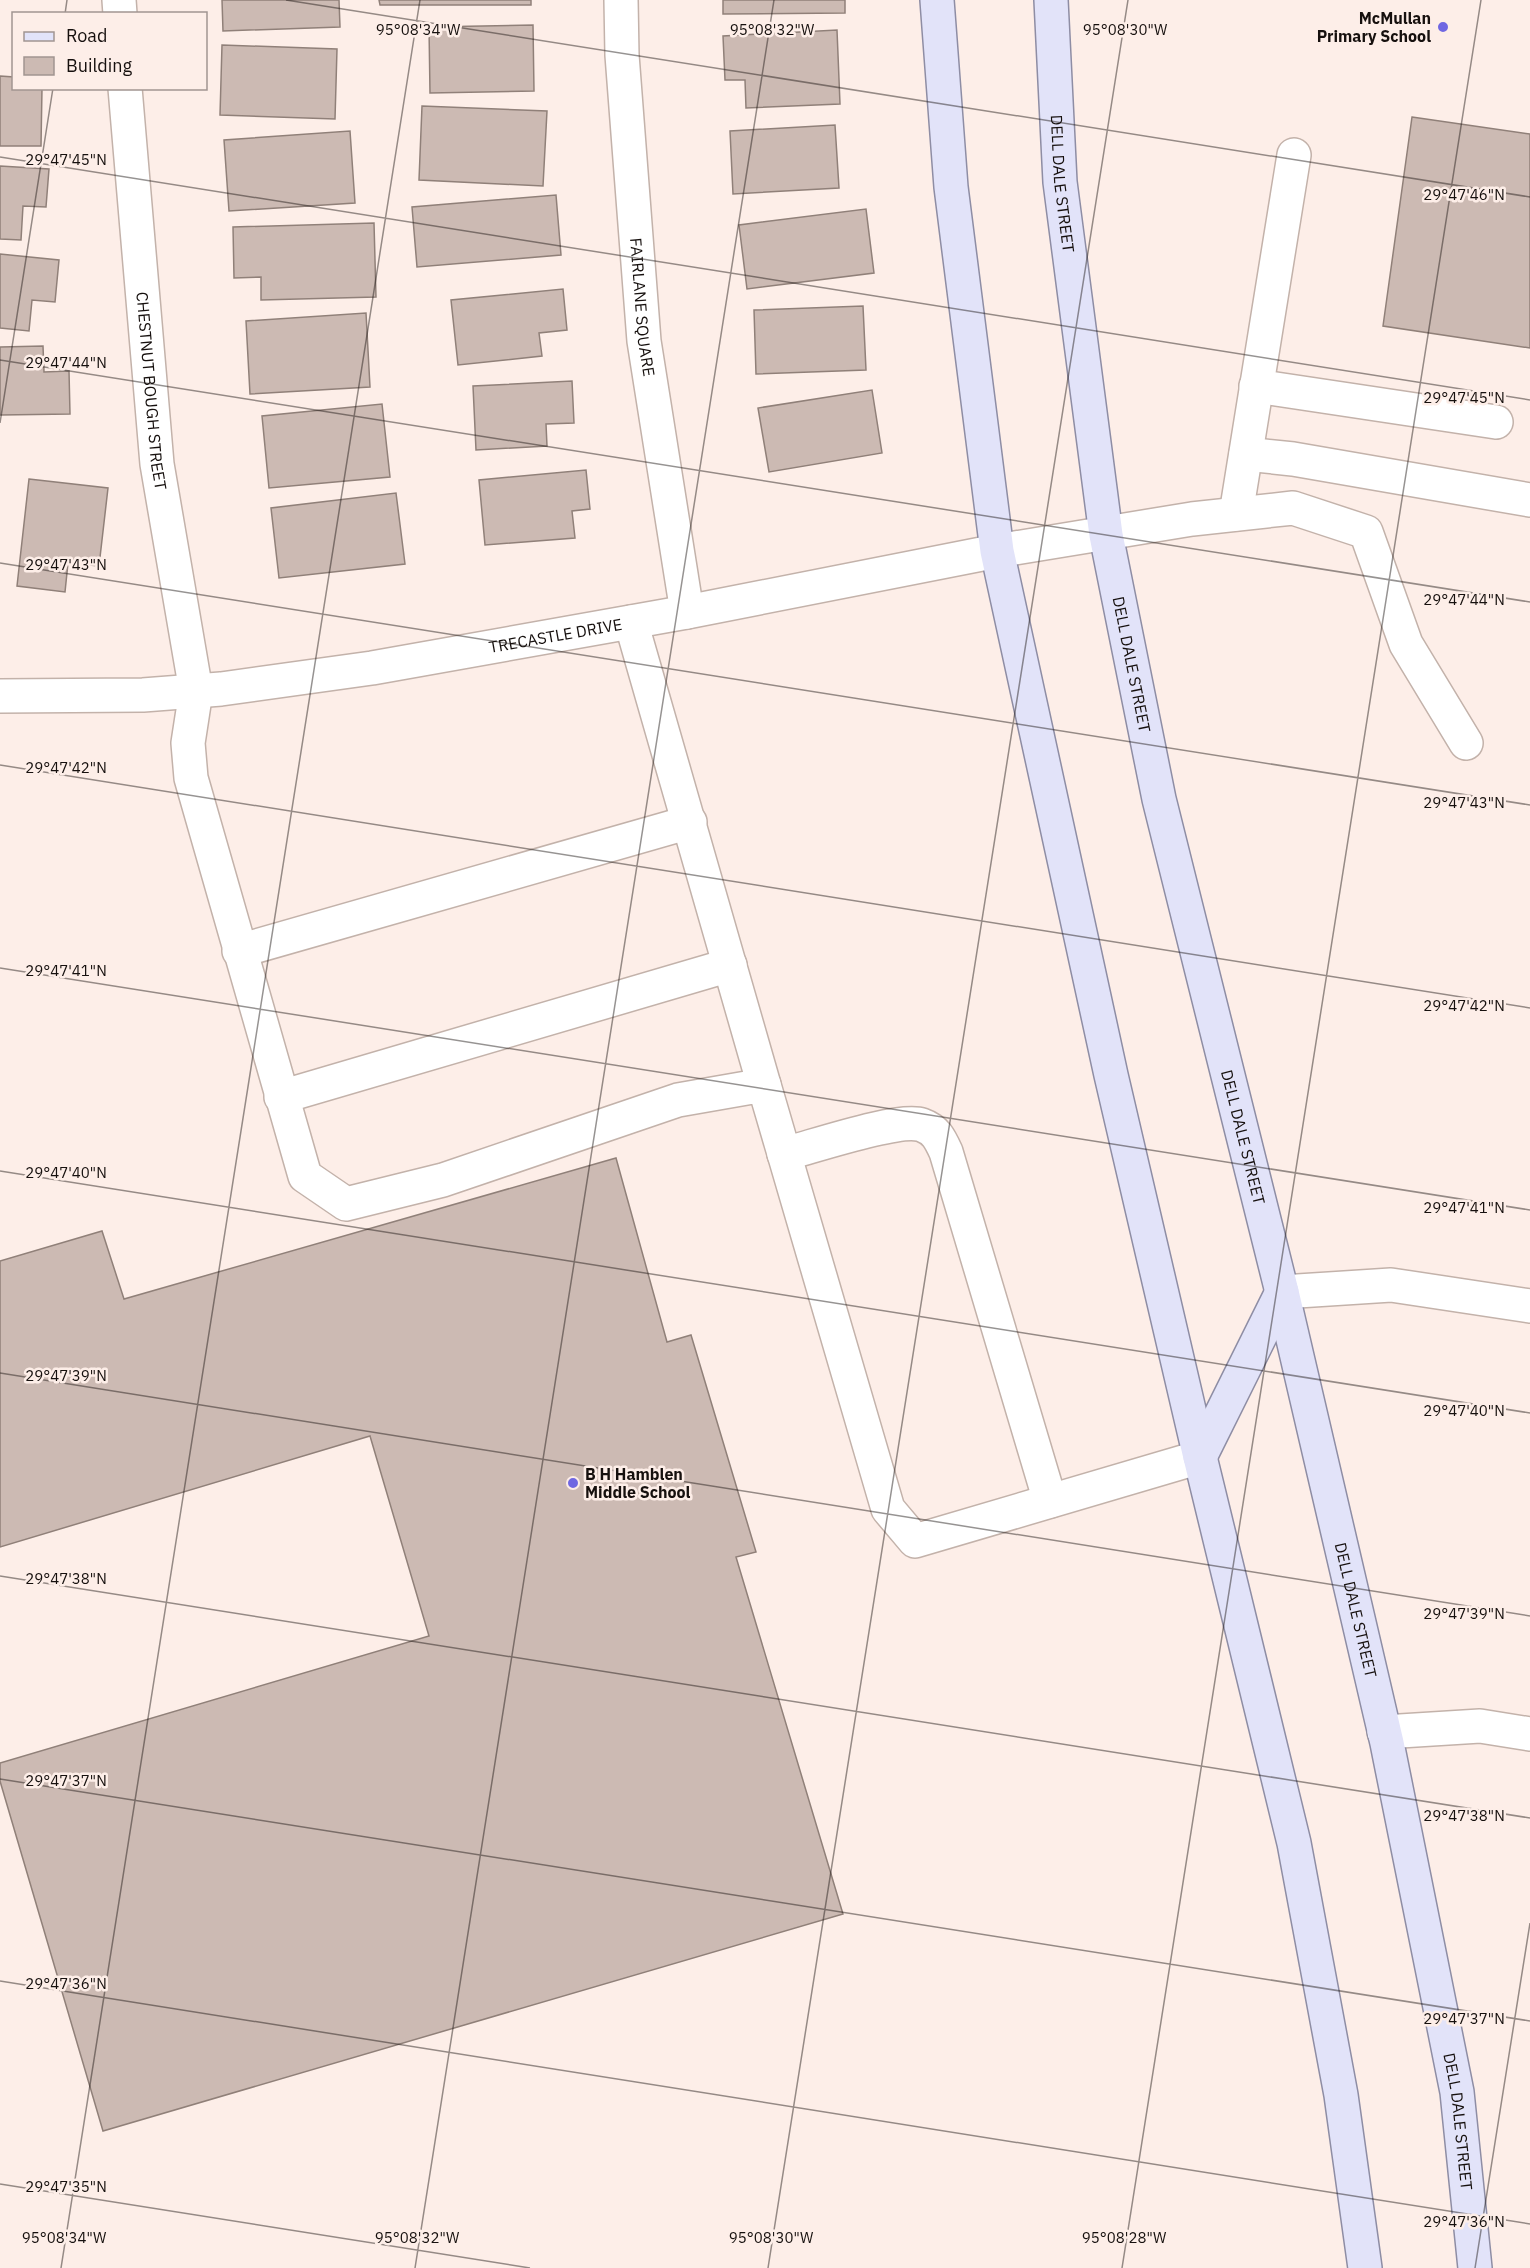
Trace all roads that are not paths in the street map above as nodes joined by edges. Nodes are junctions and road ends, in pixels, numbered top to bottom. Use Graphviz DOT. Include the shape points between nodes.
graph roads {
  1 [pos="621,0"];
  2 [pos="938,0"];
  3 [pos="1051,0"];
  4 [pos="125,90"];
  5 [pos="1294,154"];
  6 [pos="1256,386"];
  7 [pos="1496,422"];
  8 [pos="1246,454"];
  9 [pos="1530,500"];
  10 [pos="1236,514"];
  11 [pos="1106,535"];
  12 [pos="997,551"];
  13 [pos="687,612"];
  14 [pos="631,621"];
  15 [pos="196,691"];
  16 [pos="0,696"];
  17 [pos="1466,743"];
  18 [pos="690,822"];
  19 [pos="239,951"];
  20 [pos="730,965"];
  21 [pos="764,1085"];
  22 [pos="281,1096"];
  23 [pos="784,1154"];
  24 [pos="1282,1292"];
  25 [pos="1530,1306"];
  26 [pos="1200,1456"];
  27 [pos="1050,1501"];
  28 [pos="1384,1732"];
  29 [pos="1530,1734"];
  30 [pos="1365,2268"];
  31 [pos="1475,2268"];
  1 -- 13 [label="street, FAIRLANE SQUARE" via="644,341"];
  2 -- 12 [label="main road" via="951,187"];
  3 -- 11 [label="main road, DELL DALE STREET" via="1060,182"];
  4 -- 15 [label="street, CHESTNUT BOUGH STREET" via="157,464"];
  5 -- 6 [label="street"];
  6 -- 7 [label="street"];
  6 -- 8 [label="street"];
  8 -- 9 [label="street"];
  8 -- 10 [label="street"];
  10 -- 11 [label="street, TRECASTLE DRIVE"];
  10 -- 17 [label="street, TRECASTLE DRIVE" via="1293,508 1366,532 1406,644"];
  11 -- 12 [label="street, TRECASTLE DRIVE"];
  11 -- 24 [label="main road, DELL DALE STREET" via="1159,799"];
  12 -- 13 [label="street, TRECASTLE DRIVE"];
  12 -- 26 [label="main road" via="1111,1075"];
  13 -- 14 [label="street, TRECASTLE DRIVE"];
  14 -- 15 [label="street, TRECASTLE DRIVE" via="372,668"];
  14 -- 18 [label="street"];
  15 -- 16 [label="street, TRECASTLE DRIVE"];
  15 -- 19 [label="street, CHESTNUT BOUGH STREET" via="188,743 191,778"];
  18 -- 19 [label="street"];
  18 -- 20 [label="street"];
  19 -- 22 [label="street, CHESTNUT BOUGH STREET"];
  20 -- 21 [label="street"];
  20 -- 22 [label="street"];
  21 -- 22 [label="street, CHESTNUT BOUGH STREET" via="678,1100 443,1180 346,1204 305,1176"];
  21 -- 23 [label="street"];
  23 -- 27 [label="street" via="895,1125 921,1124 938,1134"];
  23 -- 27 [label="street" via="888,1509 915,1540"];
  24 -- 25 [label="street" via="1391,1286"];
  24 -- 26 [label="main road"];
  24 -- 28 [label="main road, DELL DALE STREET"];
  26 -- 27 [label="street"];
  26 -- 30 [label="main road" via="1294,1843 1341,2095"];
  28 -- 29 [label="street" via="1480,1726"];
  28 -- 31 [label="main road, DELL DALE STREET" via="1457,2092"];
}
